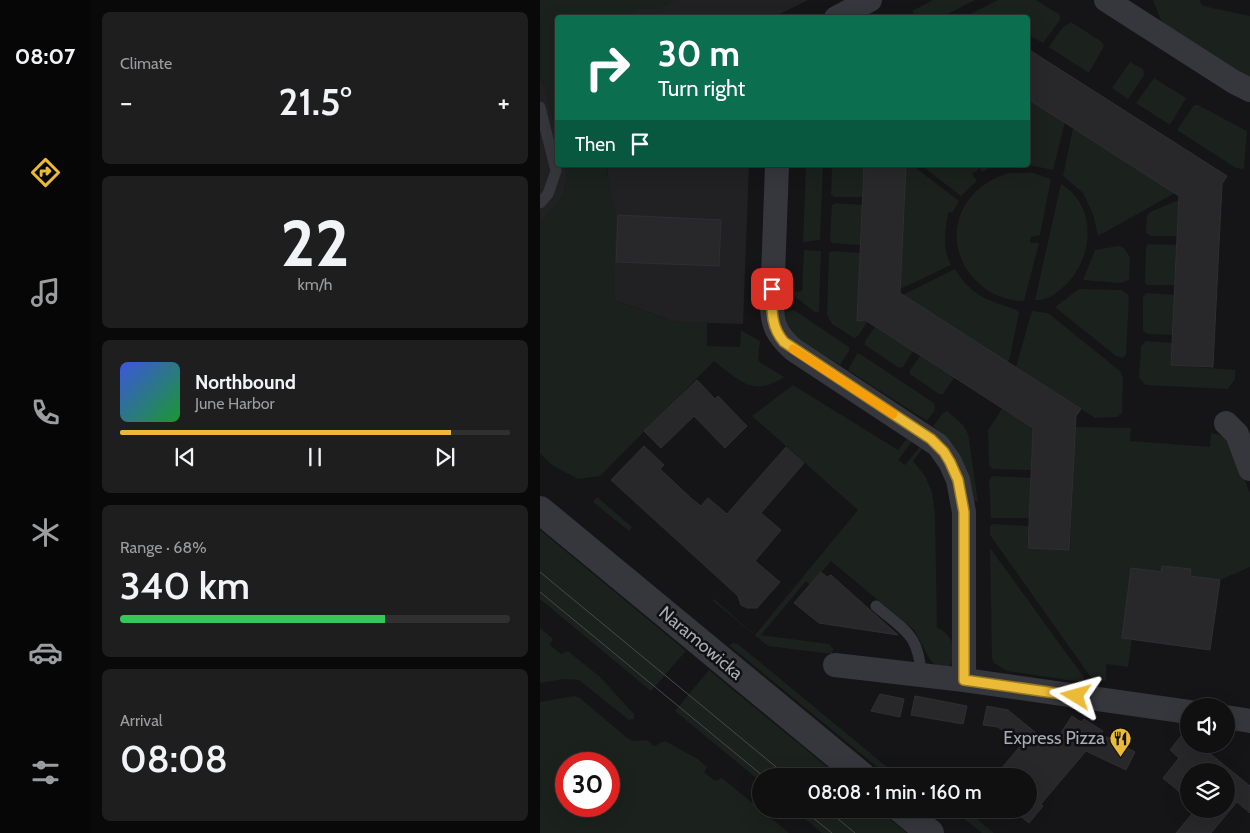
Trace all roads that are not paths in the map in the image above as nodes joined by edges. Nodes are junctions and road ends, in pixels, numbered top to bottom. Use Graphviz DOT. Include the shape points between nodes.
graph roads {
  1 [pos="870,0"];
  2 [pos="1106,0"];
  3 [pos="842,15"];
  4 [pos="1250,90"];
  5 [pos="540,107"];
  6 [pos="555,166"];
  7 [pos="555,167"];
  8 [pos="777,167"];
  9 [pos="540,203"];
  10 [pos="1226,423"];
  11 [pos="1250,469"];
  12 [pos="541,511"];
  13 [pos="876,606"];
  14 [pos="835,665"];
  15 [pos="921,675"];
  16 [pos="964,680"];
  17 [pos="1180,711"];
  18 [pos="1235,718"];
  19 [pos="1250,721"];
  20 [pos="852,768"];
  21 [pos="912,818"];
  22 [pos="930,833"];
  1 -- 3 [label="street"];
  2 -- 4 [label="street"];
  5 -- 6 [label="lane"];
  7 -- 9 [label="lane" via="548,194"];
  8 -- 16 [label="street" via="772,304 777,333 794,350 938,445 958,480 964,512"];
  10 -- 11 [label="street" via="1236,434"];
  12 -- 20 [label="street, Naramowicka"];
  13 -- 15 [label="lane" via="913,639 920,653"];
  14 -- 15 [label="street"];
  15 -- 16 [label="street"];
  16 -- 17 [label="street"];
  18 -- 19 [label="street"];
  21 -- 22 [label="street"];
}
